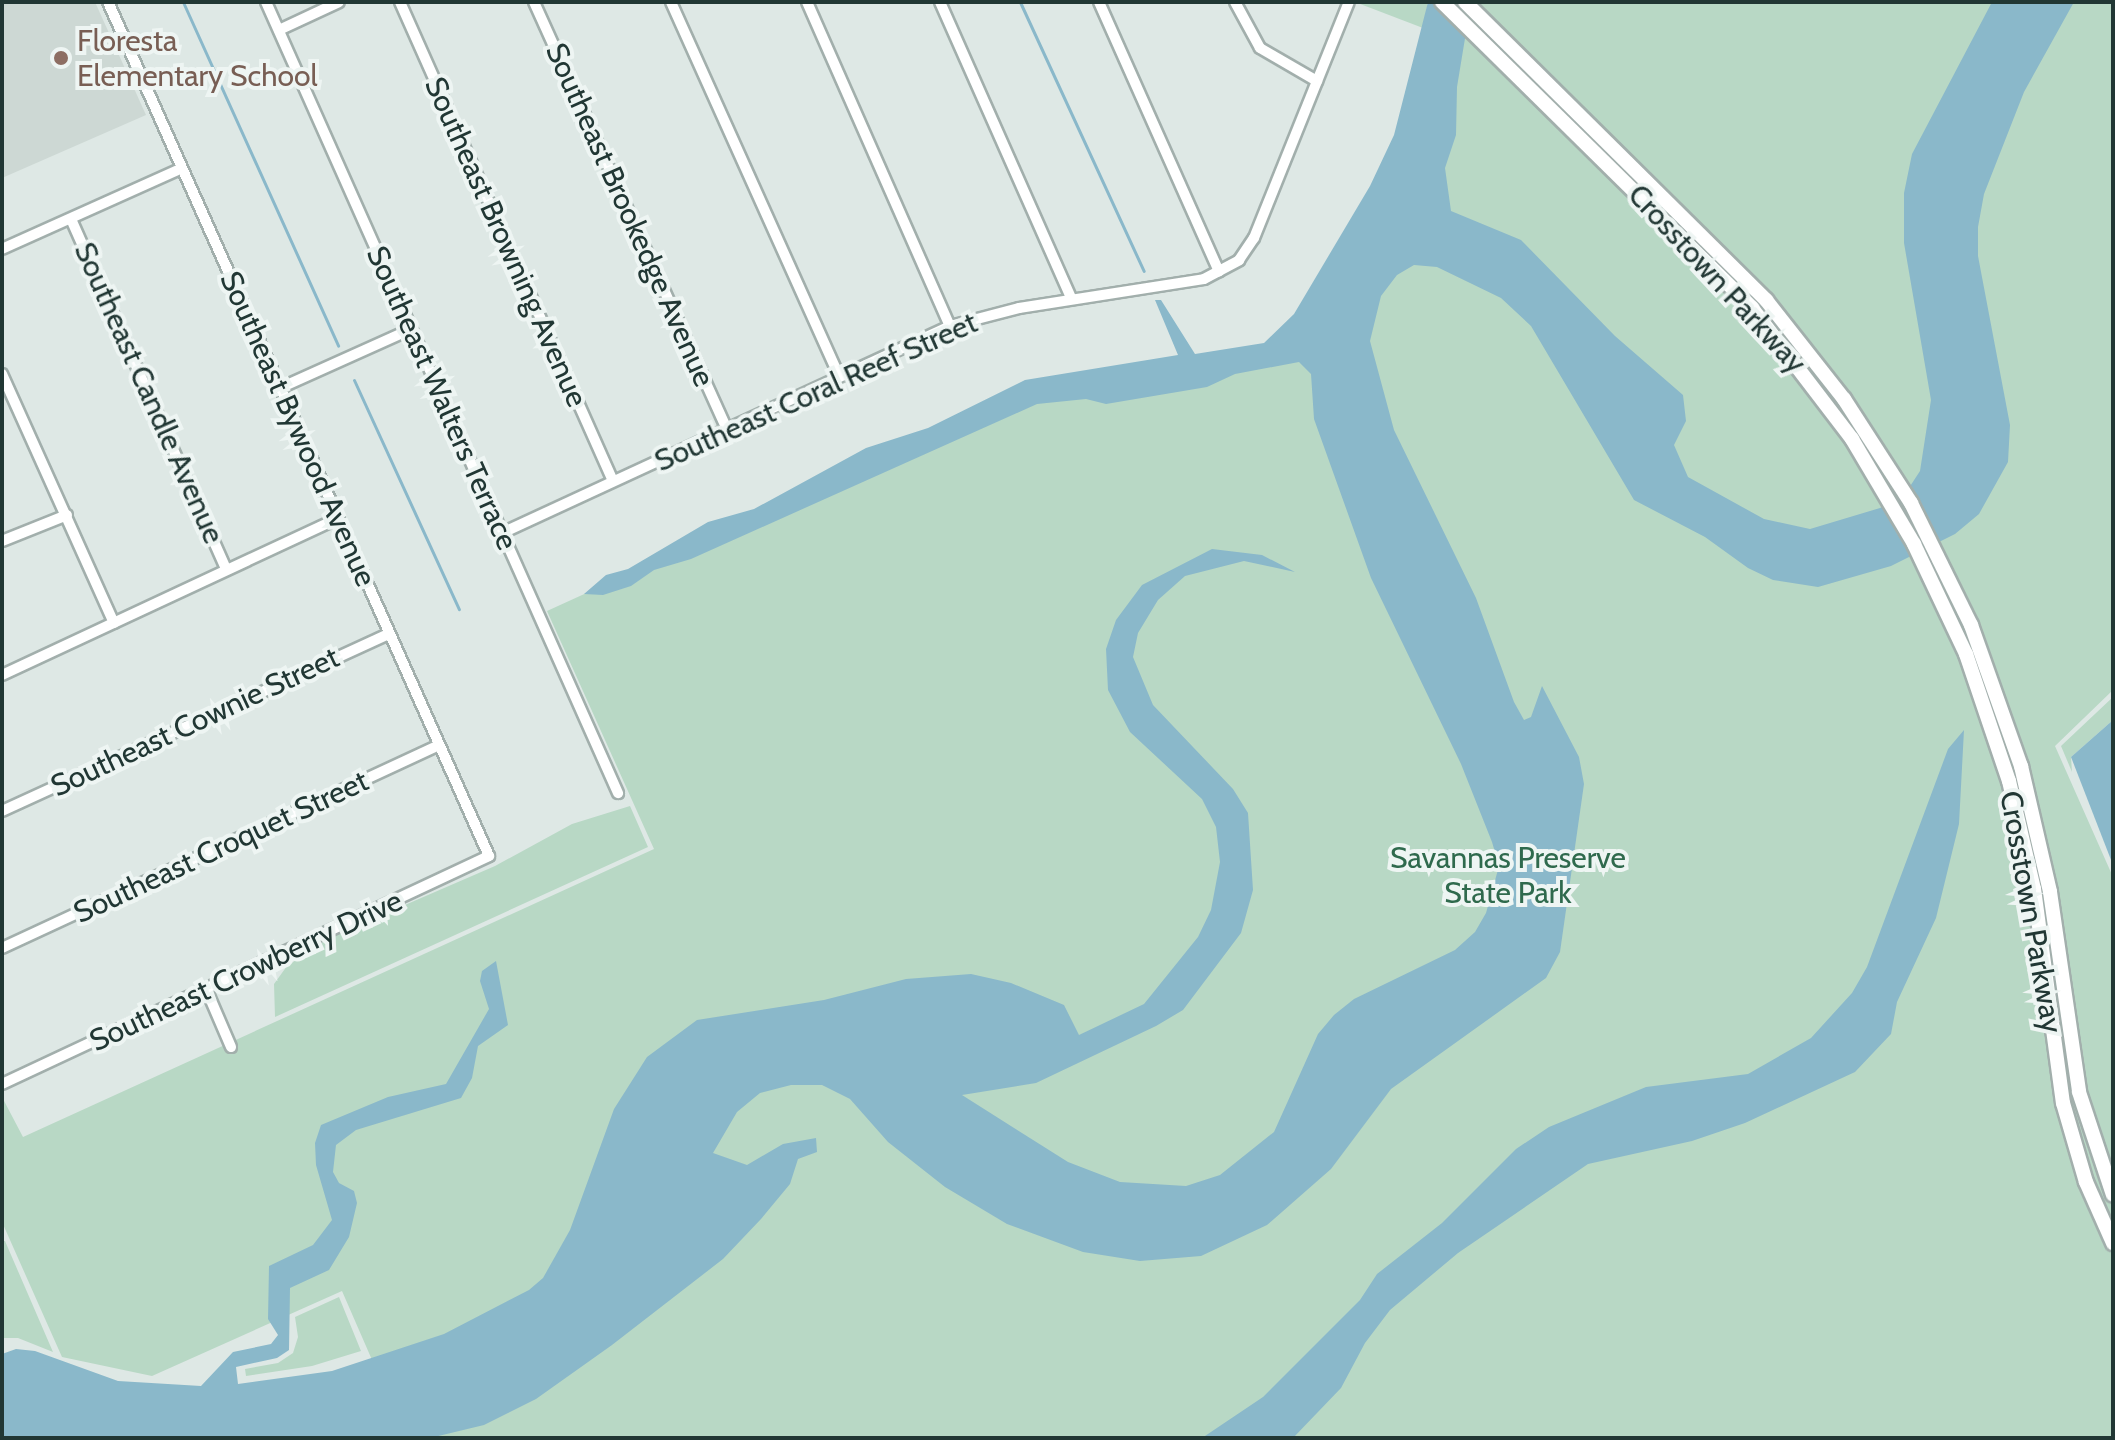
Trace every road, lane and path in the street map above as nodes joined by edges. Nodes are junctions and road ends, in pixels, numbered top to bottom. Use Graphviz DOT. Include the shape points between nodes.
graph roads {
  1 [pos="108,2"];
  2 [pos="266,2"];
  3 [pos="339,2"];
  4 [pos="400,2"];
  5 [pos="534,2"];
  6 [pos="671,2"];
  7 [pos="807,2"];
  8 [pos="940,2"];
  9 [pos="1099,2"];
  10 [pos="1235,2"];
  11 [pos="1349,2"];
  12 [pos="1442,2"];
  13 [pos="1465,2"];
  14 [pos="279,30"];
  15 [pos="1317,81"];
  16 [pos="182,168"];
  17 [pos="71,219"];
  18 [pos="2,249"];
  19 [pos="1219,272"];
  20 [pos="1071,298"];
  21 [pos="950,326"];
  22 [pos="411,329"];
  23 [pos="2,374"];
  24 [pos="839,376"];
  25 [pos="280,388"];
  26 [pos="726,428"];
  27 [pos="613,481"];
  28 [pos="67,515"];
  29 [pos="338,518"];
  30 [pos="502,533"];
  31 [pos="2,541"];
  32 [pos="226,568"];
  33 [pos="114,623"];
  34 [pos="389,634"];
  35 [pos="2,675"];
  36 [pos="439,745"];
  37 [pos="618,793"];
  38 [pos="2,811"];
  39 [pos="489,856"];
  40 [pos="2,948"];
  41 [pos="207,991"];
  42 [pos="231,1047"];
  43 [pos="2,1084"];
  44 [pos="2113,1195"];
  45 [pos="2113,1243"];
  1 -- 16 [label="street, Southeast Bywood Avenue"];
  2 -- 14 [label="street, Southeast Walters Terrace"];
  3 -- 14 [label="street"];
  4 -- 27 [label="street, Southeast Browning Avenue"];
  5 -- 26 [label="street, Southeast Brookedge Avenue"];
  6 -- 24 [label="street"];
  7 -- 21 [label="street"];
  8 -- 20 [label="street"];
  9 -- 19 [label="street"];
  10 -- 15 [label="street" via="1260,48"];
  11 -- 15 [label="street"];
  12 -- 45 [label="main road, Crosstown Parkway" via="1752,308 1828,404 1909,535 1959,637 2001,753 2034,889 2063,1103 2086,1182"];
  13 -- 44 [label="main road, Crosstown Parkway" via="1752,284 1844,399 1911,503 1971,625 2021,766 2050,892 2079,1092"];
  14 -- 22 [label="street, Southeast Walters Terrace"];
  15 -- 19 [label="street" via="1254,238 1239,260"];
  16 -- 17 [label="street"];
  16 -- 25 [label="street, Southeast Bywood Avenue"];
  17 -- 18 [label="street"];
  17 -- 32 [label="street, Southeast Candle Avenue"];
  19 -- 20 [label="street, Southeast Coral Reef Street"];
  20 -- 21 [label="street, Southeast Coral Reef Street"];
  21 -- 24 [label="street, Southeast Coral Reef Street"];
  22 -- 25 [label="street"];
  22 -- 30 [label="street, Southeast Walters Terrace"];
  23 -- 28 [label="street"];
  24 -- 26 [label="street, Southeast Coral Reef Street"];
  25 -- 29 [label="street, Southeast Bywood Avenue"];
  26 -- 27 [label="street, Southeast Coral Reef Street"];
  27 -- 30 [label="street, Southeast Coral Reef Street"];
  28 -- 31 [label="street"];
  28 -- 33 [label="street"];
  29 -- 32 [label="street"];
  29 -- 34 [label="street, Southeast Bywood Avenue"];
  30 -- 37 [label="street, Southeast Walters Terrace"];
  32 -- 33 [label="street"];
  33 -- 35 [label="street"];
  34 -- 36 [label="street, Southeast Bywood Avenue"];
  34 -- 38 [label="street, Southeast Cownie Street"];
  36 -- 39 [label="street, Southeast Bywood Avenue"];
  36 -- 40 [label="street, Southeast Croquet Street"];
  39 -- 41 [label="street, Southeast Crowberry Drive"];
  41 -- 42 [label="street"];
  41 -- 43 [label="street, Southeast Crowberry Drive"];
}
